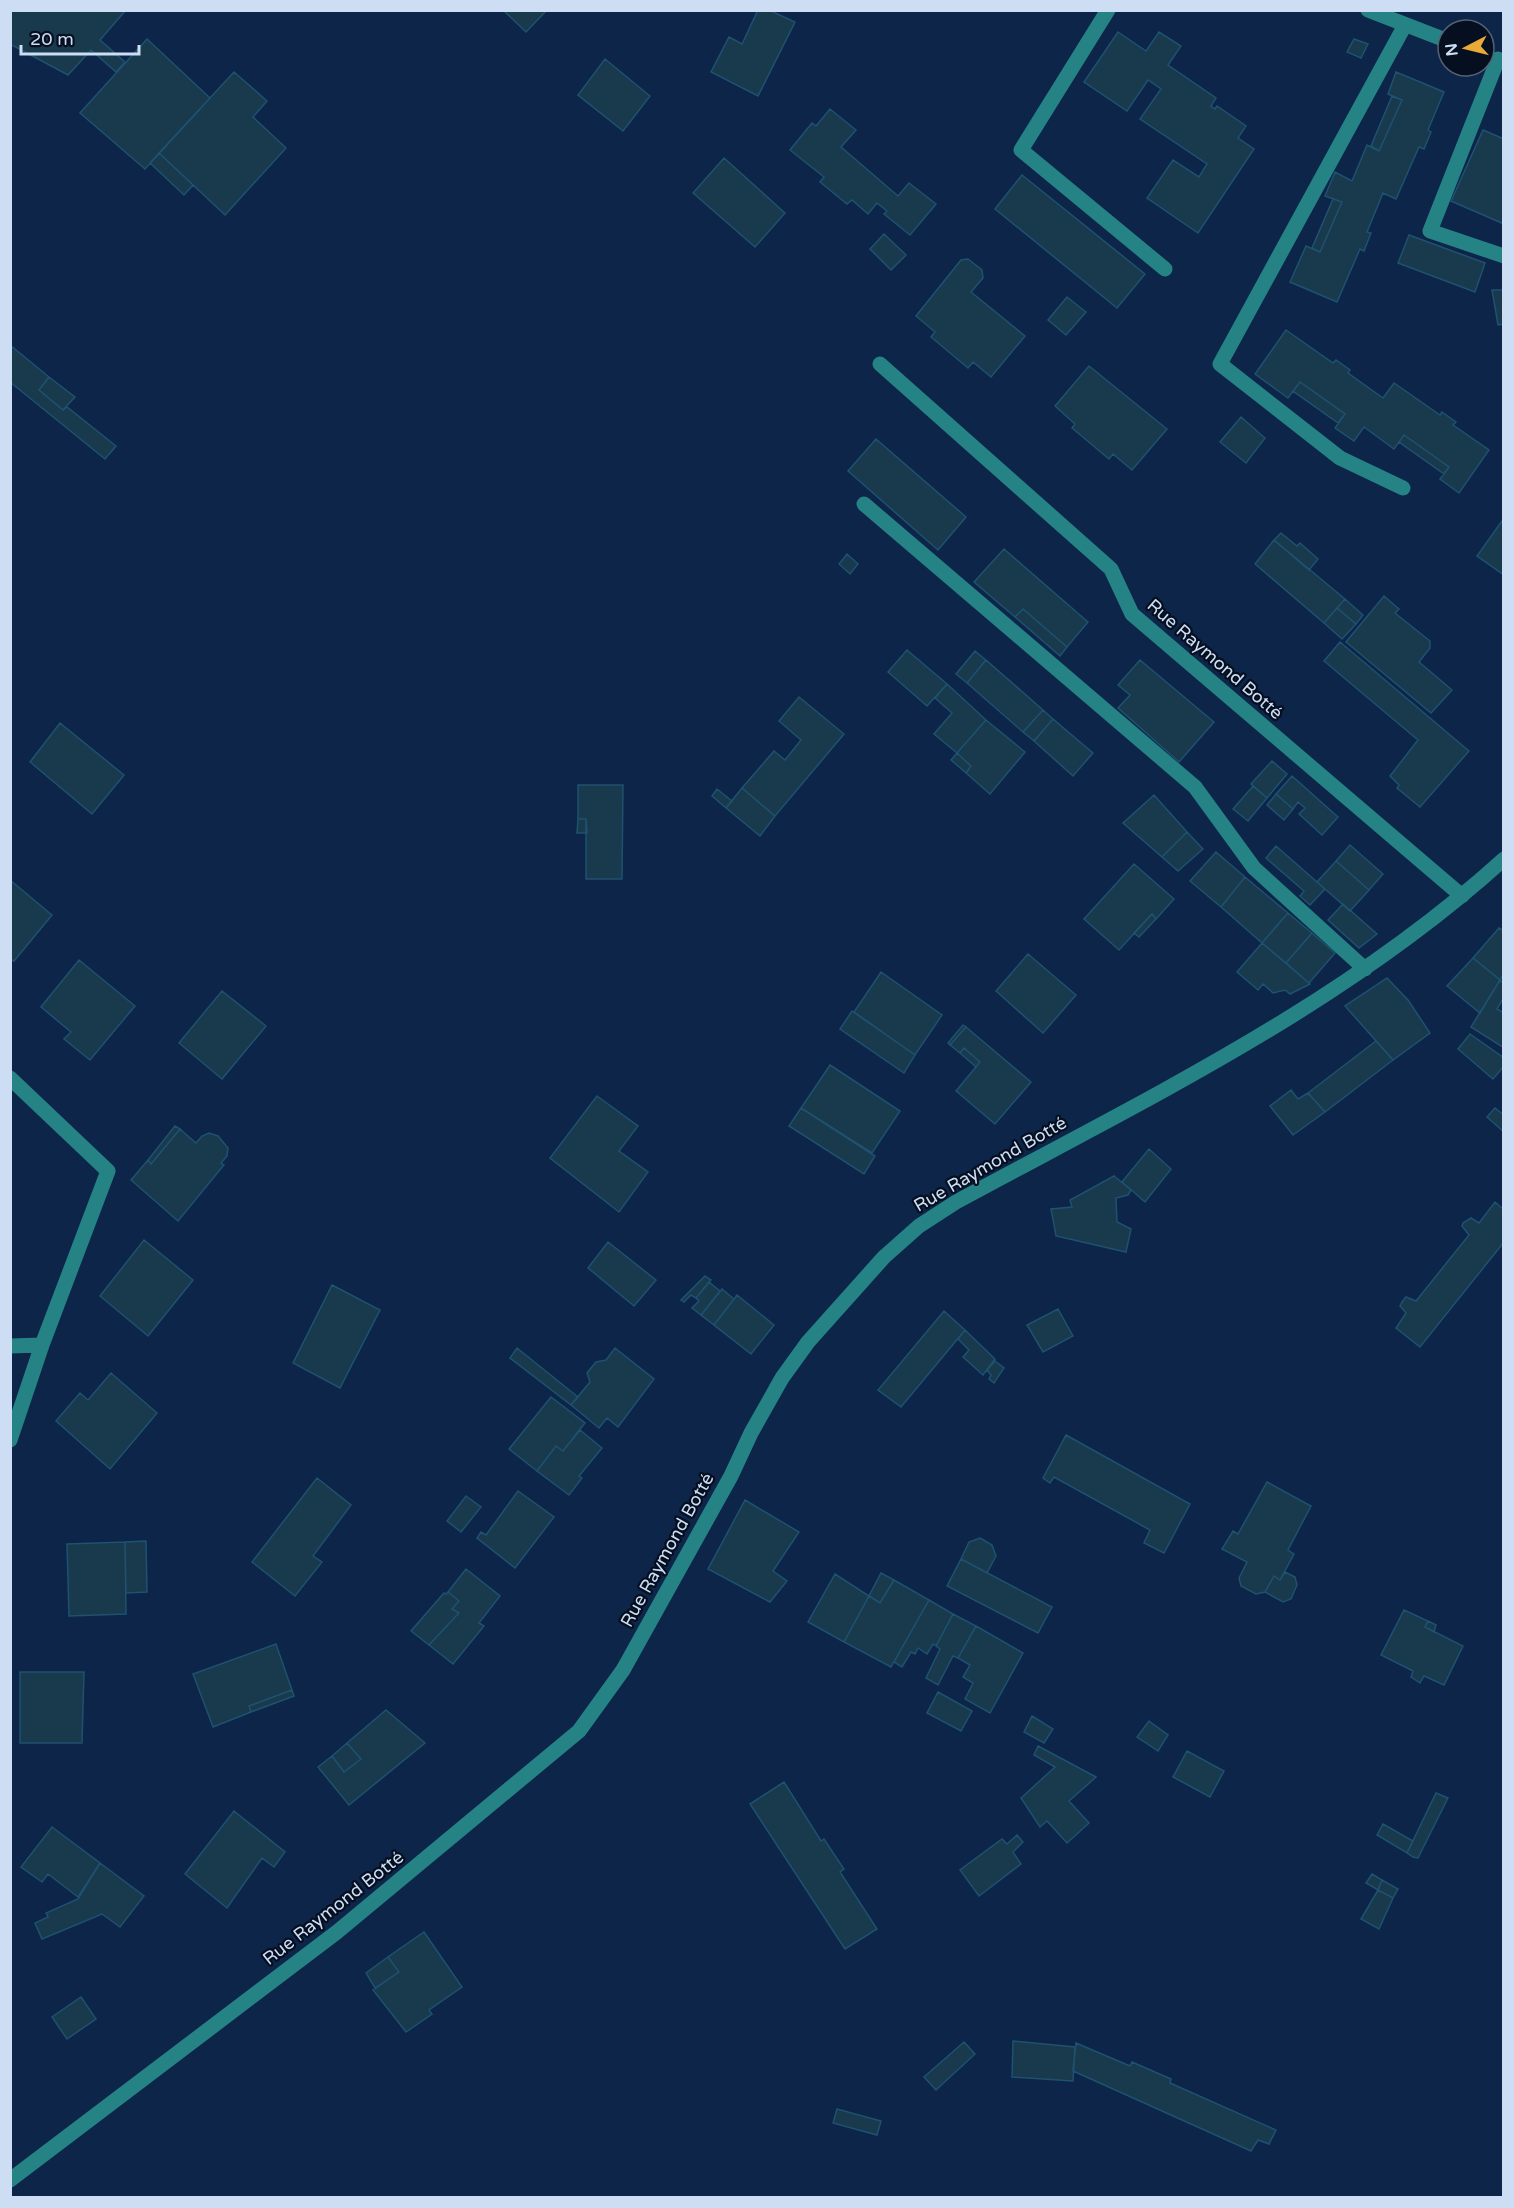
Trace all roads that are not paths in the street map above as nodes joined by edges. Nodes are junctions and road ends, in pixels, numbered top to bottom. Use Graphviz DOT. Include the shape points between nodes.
graph roads {
  1 [pos="1108,10"];
  2 [pos="1368,10"];
  3 [pos="1405,25"];
  4 [pos="1436,37"];
  5 [pos="1487,78"];
  6 [pos="1503,256"];
  7 [pos="1165,269"];
  8 [pos="880,364"];
  9 [pos="1403,488"];
  10 [pos="864,504"];
  11 [pos="1503,859"];
  12 [pos="1462,896"];
  13 [pos="1365,969"];
  14 [pos="10,1078"];
  15 [pos="42,1345"];
  16 [pos="10,1346"];
  17 [pos="10,1440"];
  18 [pos="10,2180"];
  1 -- 7 [label="street" via="1021,150"];
  2 -- 3 [label="street"];
  3 -- 4 [label="street"];
  3 -- 9 [label="street" via="1220,364 1340,458"];
  5 -- 6 [label="street" via="1430,231"];
  8 -- 12 [label="street, Rue Raymond Botté" via="1111,569 1132,614"];
  10 -- 13 [label="street" via="1195,788 1254,868"];
  11 -- 12 [label="street, Rue Raymond Botté"];
  12 -- 13 [label="street, Rue Raymond Botté"];
  13 -- 18 [label="street, Rue Raymond Botté" via="1291,1018 956,1202 884,1257 808,1342 782,1378 623,1670 579,1731 337,1932"];
  14 -- 15 [label="street" via="108,1171"];
  15 -- 16 [label="street"];
  15 -- 17 [label="street"];
}
